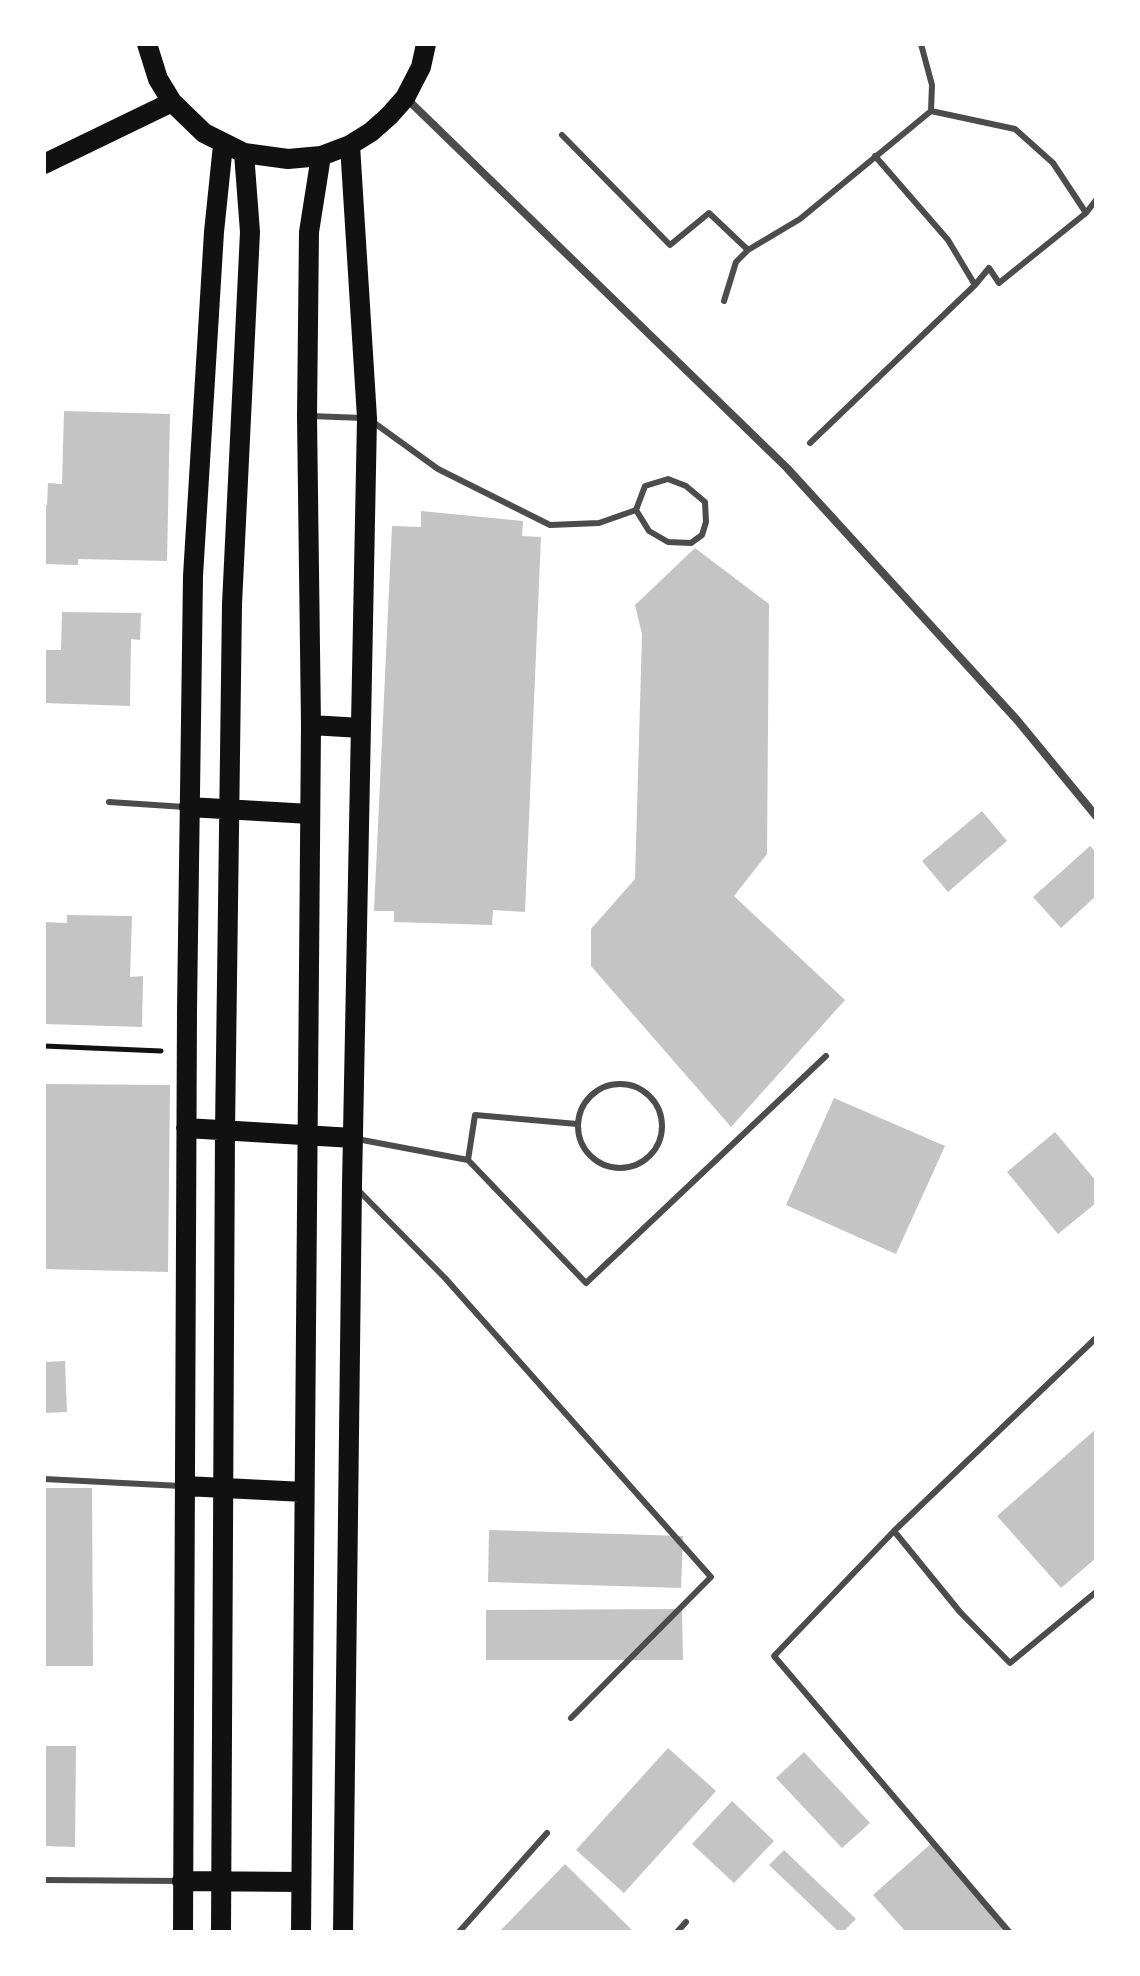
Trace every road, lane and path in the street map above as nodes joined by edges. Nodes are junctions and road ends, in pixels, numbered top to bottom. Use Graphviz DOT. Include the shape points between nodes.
graph roads {
  1 [pos="147,44"];
  2 [pos="426,44"];
  3 [pos="921,44"];
  4 [pos="405,98"];
  5 [pos="172,102"];
  6 [pos="931,111"];
  7 [pos="562,135"];
  8 [pos="223,145"];
  9 [pos="350,145"];
  10 [pos="244,153"];
  11 [pos="321,156"];
  12 [pos="875,156"];
  13 [pos="44,164"];
  14 [pos="1096,200"];
  15 [pos="1086,213"];
  16 [pos="748,250"];
  17 [pos="975,285"];
  18 [pos="724,301"];
  19 [pos="307,416"];
  20 [pos="367,418"];
  21 [pos="810,443"];
  22 [pos="636,510"];
  23 [pos="311,725"];
  24 [pos="361,728"];
  25 [pos="109,802"];
  26 [pos="189,807"];
  27 [pos="229,810"];
  28 [pos="310,814"];
  29 [pos="1096,816"];
  30 [pos="44,1046"];
  31 [pos="187,1053"];
  32 [pos="826,1056"];
  33 [pos="577,1124"];
  34 [pos="186,1128"];
  35 [pos="225,1131"];
  36 [pos="308,1135"];
  37 [pos="353,1138"];
  38 [pos="468,1160"];
  39 [pos="352,1184"];
  40 [pos="1096,1338"];
  41 [pos="44,1479"];
  42 [pos="185,1486"];
  43 [pos="223,1488"];
  44 [pos="304,1492"];
  45 [pos="894,1531"];
  46 [pos="1096,1592"];
  47 [pos="571,1718"];
  48 [pos="547,1833"];
  49 [pos="44,1880"];
  50 [pos="182,1881"];
  51 [pos="221,1881"];
  52 [pos="301,1882"];
  53 [pos="686,1922"];
  54 [pos="183,1932"];
  55 [pos="221,1932"];
  56 [pos="301,1932"];
  57 [pos="343,1932"];
  58 [pos="459,1932"];
  59 [pos="677,1932"];
  60 [pos="1009,1932"];
  1 -- 5 [label="main road"];
  2 -- 4 [label="main road"];
  3 -- 6 [label="lane" via="932,85"];
  4 -- 9 [label="main road"];
  4 -- 29 [label="street" via="787,468 1017,720"];
  5 -- 8 [label="main road"];
  5 -- 13 [label="main road"];
  6 -- 12 [label="lane"];
  6 -- 15 [label="lane" via="1015,129 1053,163"];
  7 -- 16 [label="lane" via="670,245 709,213"];
  8 -- 10 [label="main road"];
  8 -- 26 [label="main road" via="193,576"];
  9 -- 11 [label="main road"];
  9 -- 20 [label="main road"];
  10 -- 11 [label="main road" via="288,159"];
  10 -- 27 [label="main road" via="250,232 232,604"];
  11 -- 19 [label="main road" via="309,232"];
  12 -- 16 [label="lane" via="800,219"];
  12 -- 17 [label="lane" via="948,240"];
  14 -- 15 [label="lane"];
  15 -- 17 [label="lane" via="999,283 989,268"];
  16 -- 18 [label="lane" via="736,262"];
  17 -- 21 [label="lane"];
  19 -- 20 [label="lane"];
  19 -- 23 [label="main road"];
  20 -- 22 [label="lane" via="438,469 550,525 599,523"];
  20 -- 24 [label="main road"];
  22 -- 22 [label="lane" via="645,486 668,479 705,502 706,522 702,535 691,543 668,542 649,531"];
  23 -- 24 [label="main road"];
  23 -- 28 [label="main road"];
  24 -- 37 [label="main road"];
  25 -- 26 [label="lane"];
  26 -- 27 [label="main road"];
  26 -- 31 [label="main road"];
  27 -- 28 [label="main road"];
  27 -- 35 [label="main road"];
  28 -- 36 [label="main road"];
  30 -- 31 [label="path"];
  31 -- 34 [label="main road"];
  32 -- 38 [label="lane" via="586,1283"];
  33 -- 33 [label="lane" via="586,1152 611,1168 640,1164 659,1143 663,1128 654,1100 643,1090 614,1084 588,1097"];
  33 -- 38 [label="lane" via="475,1115"];
  34 -- 35 [label="main road"];
  34 -- 42 [label="main road"];
  35 -- 36 [label="main road"];
  35 -- 43 [label="main road"];
  36 -- 37 [label="main road"];
  36 -- 44 [label="main road"];
  37 -- 38 [label="lane"];
  37 -- 39 [label="main road"];
  39 -- 47 [label="lane" via="445,1278 711,1577"];
  39 -- 57 [label="main road"];
  40 -- 45 [label="lane"];
  41 -- 42 [label="lane"];
  42 -- 43 [label="main road"];
  42 -- 50 [label="main road"];
  43 -- 44 [label="main road"];
  43 -- 51 [label="main road"];
  44 -- 52 [label="main road"];
  45 -- 46 [label="lane" via="1010,1663"];
  45 -- 60 [label="lane" via="774,1656"];
  48 -- 58 [label="lane"];
  49 -- 50 [label="lane"];
  50 -- 51 [label="main road"];
  50 -- 54 [label="main road"];
  51 -- 52 [label="main road"];
  51 -- 55 [label="main road"];
  52 -- 56 [label="main road"];
  53 -- 59 [label="lane"];
}
